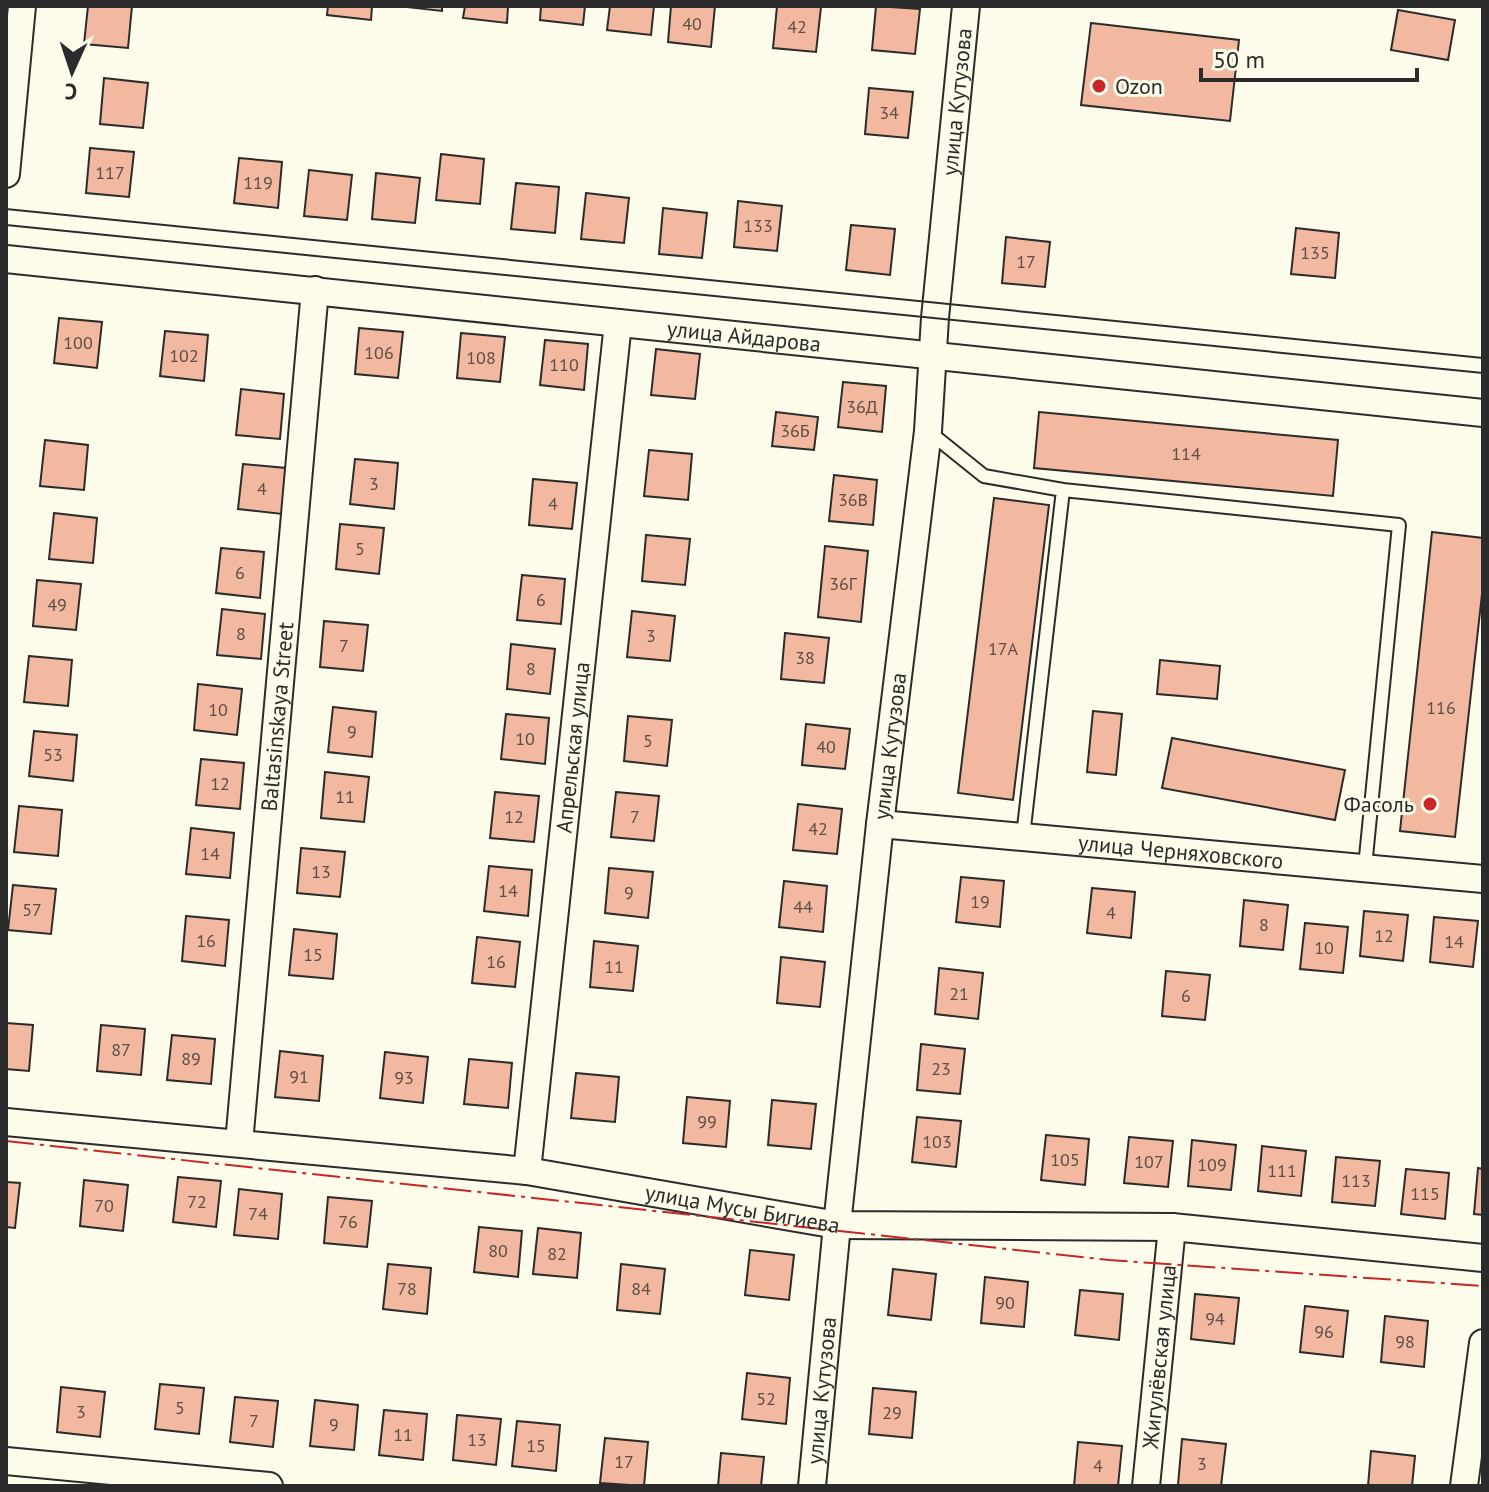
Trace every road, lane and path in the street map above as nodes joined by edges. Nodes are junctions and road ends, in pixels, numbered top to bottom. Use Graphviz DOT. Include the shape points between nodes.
graph roads {
  1 [pos="22,6"];
  2 [pos="966,6"];
  3 [pos="6,174"];
  4 [pos="6,259"];
  5 [pos="315,290"];
  6 [pos="618,323"];
  7 [pos="932,354"];
  8 [pos="1483,413"];
  9 [pos="928,431"];
  10 [pos="1063,490"];
  11 [pos="880,824"];
  12 [pos="1023,836"];
  13 [pos="1365,867"];
  14 [pos="1483,879"];
  15 [pos="6,1122"];
  16 [pos="239,1143"];
  17 [pos="527,1171"];
  18 [pos="837,1225"];
  19 [pos="1172,1227"];
  20 [pos="1483,1258"];
  21 [pos="1483,1343"];
  22 [pos="6,1461"];
  23 [pos="269,1486"];
  24 [pos="812,1486"];
  25 [pos="1146,1486"];
  26 [pos="1464,1486"];
  1 -- 3 [label="street"];
  2 -- 7 [label="street, улица Кутузова"];
  4 -- 5 [label="street, улица Айдарова"];
  5 -- 6 [label="street, улица Айдарова"];
  5 -- 16 [label="street, Baltasinskaya Street"];
  6 -- 7 [label="street, улица Айдарова"];
  6 -- 17 [label="street, Апрельская улица"];
  7 -- 8 [label="street, улица Айдарова"];
  7 -- 9 [label="street, улица Кутузова"];
  9 -- 10 [label="lane" via="984,476"];
  9 -- 11 [label="street, улица Кутузова"];
  10 -- 12 [label="lane"];
  10 -- 13 [label="lane" via="1399,525"];
  11 -- 12 [label="street, улица Черняховского"];
  11 -- 18 [label="street, улица Кутузова"];
  12 -- 13 [label="street, улица Черняховского"];
  13 -- 14 [label="street, улица Черняховского"];
  15 -- 16 [label="street, улица Мусы Бигиева"];
  16 -- 17 [label="street, улица Мусы Бигиева"];
  17 -- 18 [label="street, улица Мусы Бигиева"];
  18 -- 19 [label="street, улица Мусы Бигиева"];
  18 -- 24 [label="street, улица Кутузова"];
  19 -- 20 [label="street, улица Мусы Бигиева"];
  19 -- 25 [label="street, Жигулёвская улица"];
  21 -- 26 [label="street"];
  22 -- 23 [label="street"];
}
